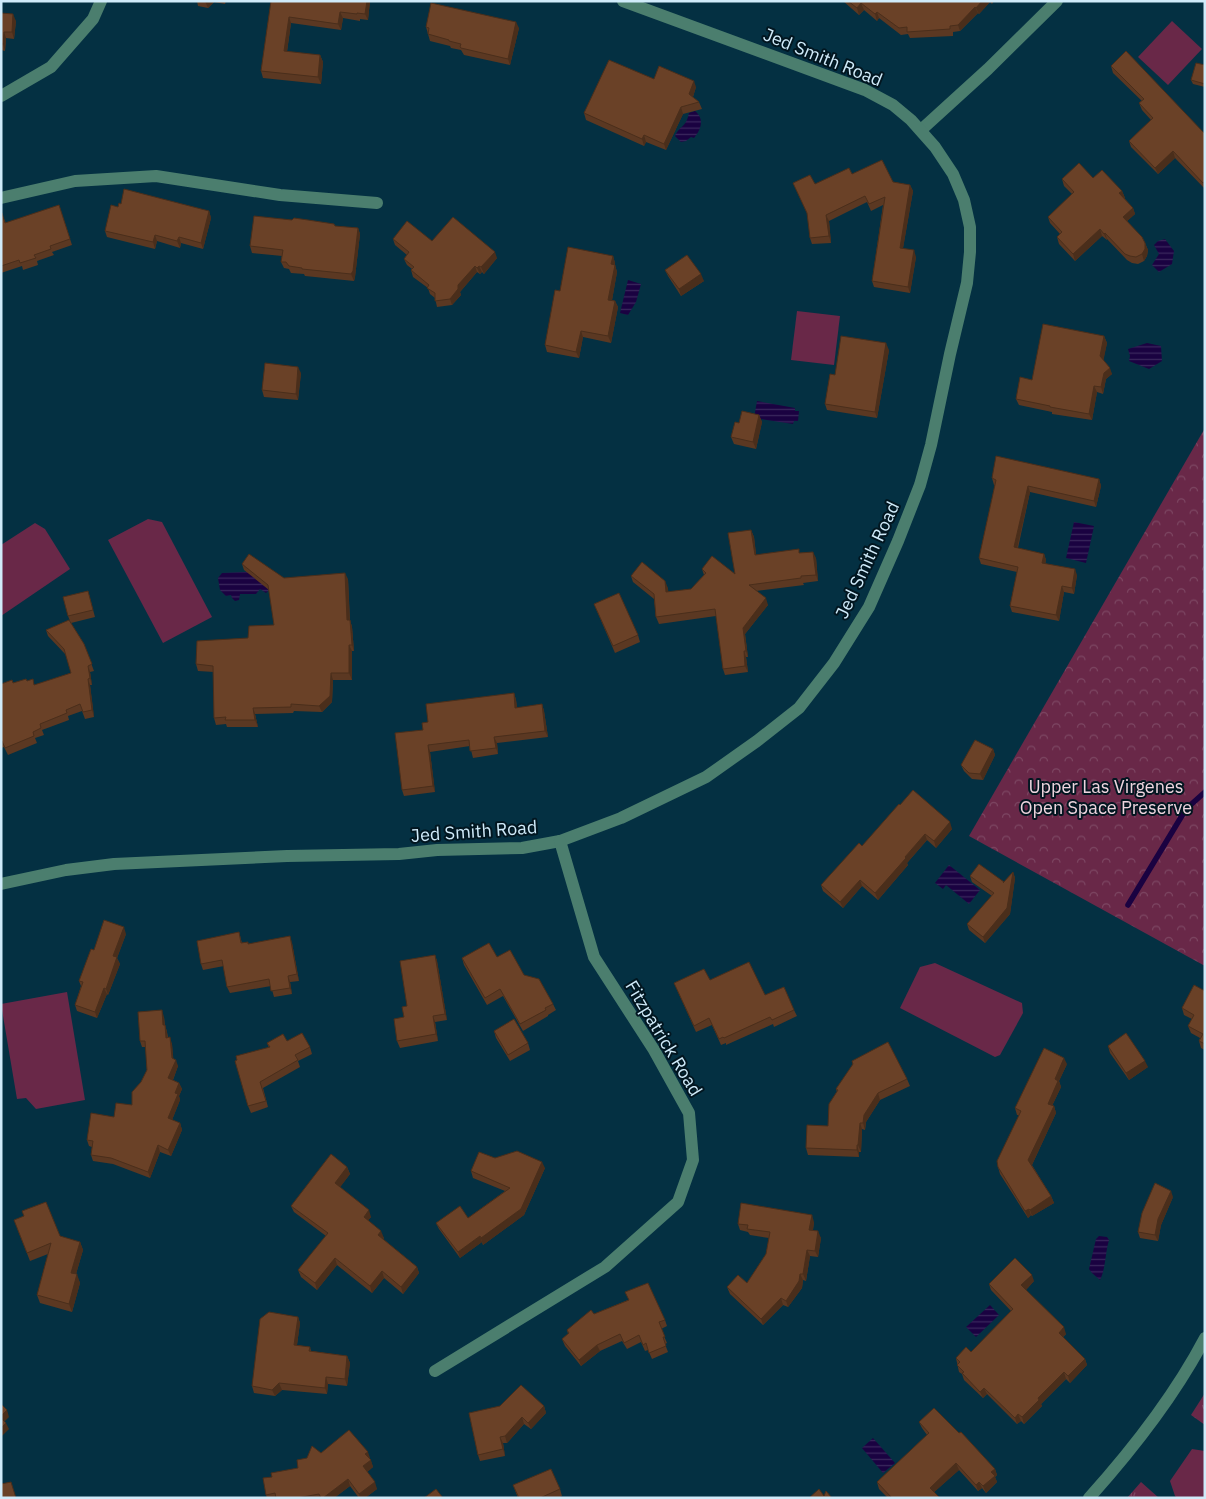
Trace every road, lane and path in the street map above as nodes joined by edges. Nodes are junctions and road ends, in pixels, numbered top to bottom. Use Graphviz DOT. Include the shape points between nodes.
graph roads {
  1 [pos="101,1"];
  2 [pos="623,1"];
  3 [pos="1057,1"];
  4 [pos="1,96"];
  5 [pos="921,130"];
  6 [pos="1,198"];
  7 [pos="377,203"];
  8 [pos="560,841"];
  9 [pos="1,884"];
  10 [pos="1205,1338"];
  11 [pos="435,1371"];
  12 [pos="1089,1498"];
  1 -- 4 [label="street" via="92,18 51,67"];
  2 -- 5 [label="street, Jed Smith Road" via="864,90 893,106"];
  3 -- 5 [label="street"];
  5 -- 8 [label="street, Jed Smith Road" via="953,174 964,200 970,227 967,283 920,485 869,607 834,663 799,708 757,742 706,777 622,818"];
  6 -- 7 [label="street" via="76,181 156,176 280,195"];
  8 -- 9 [label="street, Jed Smith Road" via="522,848 114,864"];
  8 -- 11 [label="street, Fitzpatrick Road" via="594,957 690,1113 693,1160 678,1202 605,1267"];
  10 -- 12 [label="street" via="1166,1403"];
}
